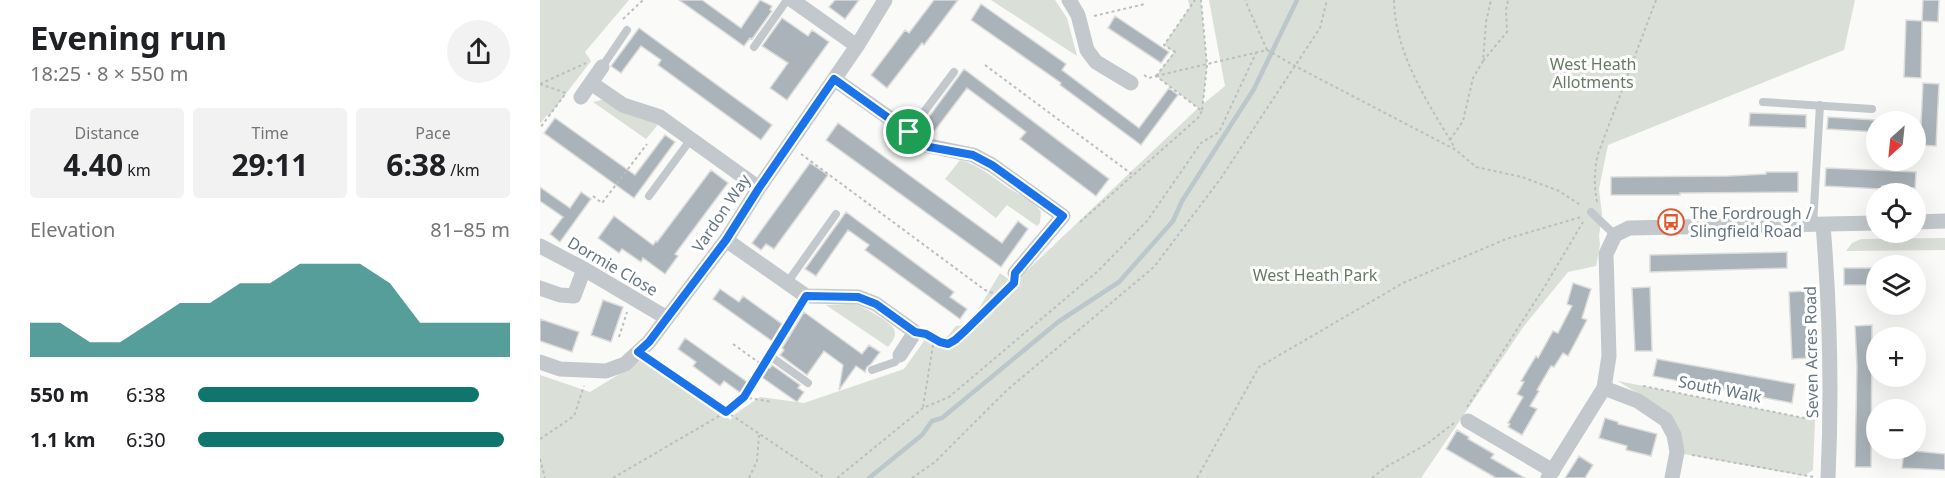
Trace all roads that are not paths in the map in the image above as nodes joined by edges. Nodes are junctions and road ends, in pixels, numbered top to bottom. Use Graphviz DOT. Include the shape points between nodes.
graph roads {
  1 [pos="789,0"];
  2 [pos="885,0"];
  3 [pos="1069,0"];
  4 [pos="627,30"];
  5 [pos="857,46"];
  6 [pos="754,47"];
  7 [pos="596,64"];
  8 [pos="954,72"];
  9 [pos="834,79"];
  10 [pos="591,83"];
  11 [pos="1131,83"];
  12 [pos="581,97"];
  13 [pos="1763,102"];
  14 [pos="1820,105"];
  15 [pos="1872,109"];
  16 [pos="909,132"];
  17 [pos="691,139"];
  18 [pos="759,188"];
  19 [pos="649,196"];
  20 [pos="1591,212"];
  21 [pos="836,214"];
  22 [pos="1945,221"];
  23 [pos="1926,222"];
  24 [pos="1866,223"];
  25 [pos="1818,225"];
  26 [pos="1615,235"];
  27 [pos="726,240"];
  28 [pos="540,246"];
  29 [pos="584,269"];
  30 [pos="1015,273"];
  31 [pos="787,283"];
  32 [pos="540,288"];
  33 [pos="806,296"];
  34 [pos="668,318"];
  35 [pos="900,355"];
  36 [pos="540,362"];
  37 [pos="872,370"];
  38 [pos="808,383"];
  39 [pos="1604,388"];
  40 [pos="1465,416"];
  41 [pos="1551,474"];
  42 [pos="1672,478"];
  43 [pos="1827,478"];
  1 -- 5 [label="street"];
  1 -- 6 [label="lane"];
  2 -- 5 [label="street, Vardon Way"];
  3 -- 11 [label="street" via="1087,50 1096,62"];
  4 -- 7 [label="lane"];
  5 -- 9 [label="street, Vardon Way"];
  7 -- 10 [label="street"];
  8 -- 16 [label="lane"];
  9 -- 16 [label="street"];
  9 -- 18 [label="street, Vardon Way"];
  10 -- 12 [label="street"];
  10 -- 17 [label="street" via="623,105 660,117"];
  13 -- 14 [label="lane"];
  14 -- 15 [label="lane"];
  14 -- 25 [label="lane"];
  16 -- 30 [label="street" via="929,147 973,155 992,165 1063,216"];
  17 -- 18 [label="street"];
  17 -- 19 [label="lane"];
  18 -- 27 [label="street, Vardon Way"];
  20 -- 26 [label="lane"];
  21 -- 31 [label="lane"];
  22 -- 23 [label="street"];
  24 -- 25 [label="street"];
  25 -- 26 [label="street" via="1629,228"];
  25 -- 43 [label="street, Seven Acres Road" via="1830,318"];
  26 -- 39 [label="street" via="1606,254 1608,356"];
  27 -- 31 [label="street"];
  27 -- 34 [label="street, Vardon Way"];
  28 -- 29 [label="street, Dormie Close"];
  29 -- 32 [label="street" via="574,296"];
  29 -- 34 [label="street, Dormie Close"];
  31 -- 33 [label="street"];
  33 -- 35 [label="street" via="858,297 876,304 915,332"];
  33 -- 38 [label="lane" via="770,356"];
  34 -- 36 [label="street, Vardon Way" via="625,364 606,371 560,369"];
  35 -- 37 [label="lane" via="895,362"];
  39 -- 41 [label="street"];
  39 -- 42 [label="street" via="1638,401 1666,420 1677,452"];
  40 -- 41 [label="street"];
}
